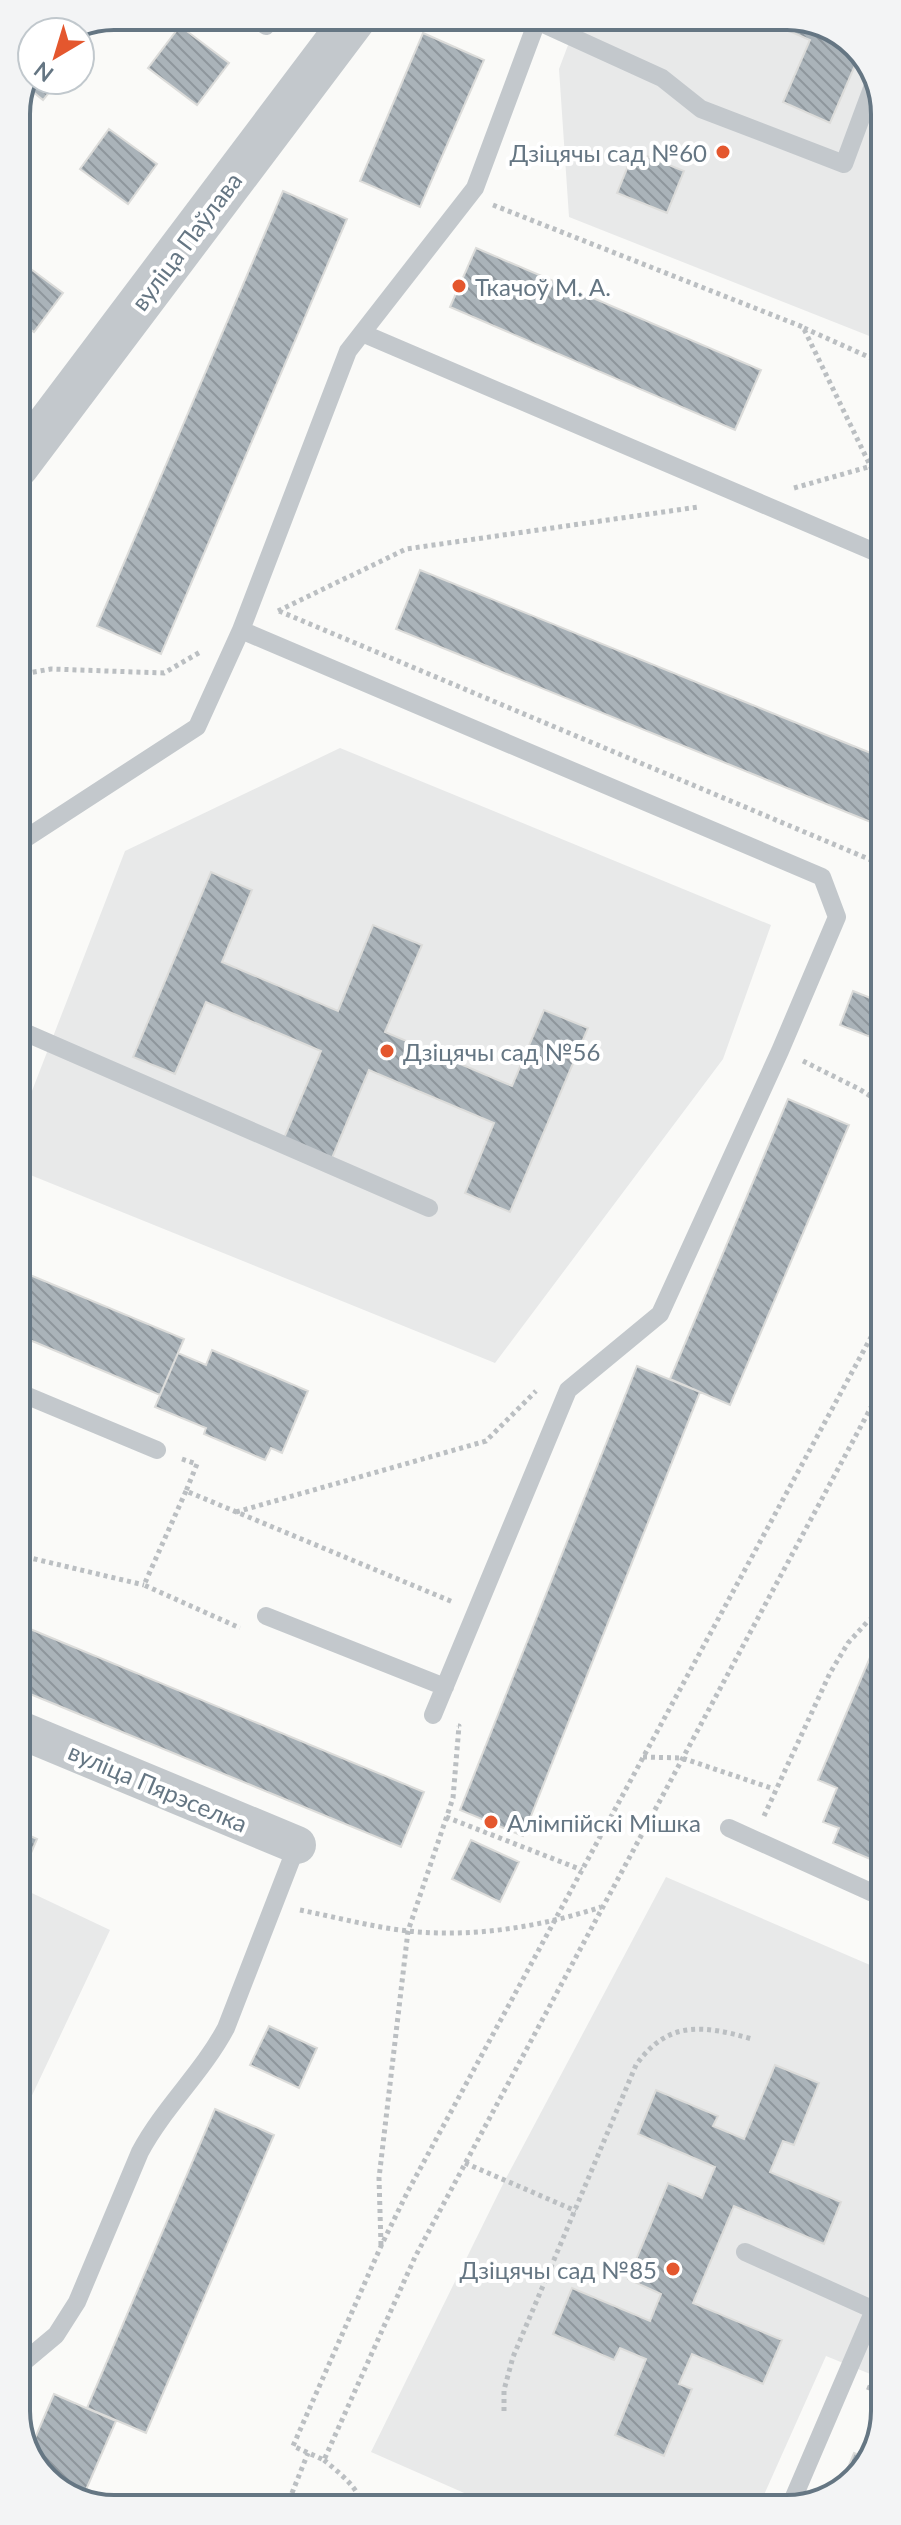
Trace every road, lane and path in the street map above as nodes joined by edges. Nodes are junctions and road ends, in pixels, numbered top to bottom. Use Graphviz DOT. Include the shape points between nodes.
graph roads {
  1 [pos="345,30"];
  2 [pos="534,30"];
  3 [pos="561,30"];
  4 [pos="869,97"];
  5 [pos="469,196"];
  6 [pos="803,327"];
  7 [pos="362,333"];
  8 [pos="871,358"];
  9 [pos="30,449"];
  10 [pos="871,467"];
  11 [pos="753,500"];
  12 [pos="871,550"];
  13 [pos="278,611"];
  14 [pos="241,630"];
  15 [pos="30,673"];
  16 [pos="30,836"];
  17 [pos="871,860"];
  18 [pos="30,1035"];
  19 [pos="780,1051"];
  20 [pos="871,1096"];
  21 [pos="429,1208"];
  22 [pos="871,1337"];
  23 [pos="541,1386"];
  24 [pos="30,1397"];
  25 [pos="871,1407"];
  26 [pos="157,1450"];
  27 [pos="236,1512"];
  28 [pos="30,1558"];
  29 [pos="144,1585"];
  30 [pos="476,1611"];
  31 [pos="266,1616"];
  32 [pos="871,1619"];
  33 [pos="445,1687"];
  34 [pos="433,1715"];
  35 [pos="30,1734"];
  36 [pos="643,1757"];
  37 [pos="682,1758"];
  38 [pos="774,1789"];
  39 [pos="446,1817"];
  40 [pos="729,1828"];
  41 [pos="755,1840"];
  42 [pos="297,1845"];
  43 [pos="582,1870"];
  44 [pos="871,1892"];
  45 [pos="273,1905"];
  46 [pos="602,1907"];
  47 [pos="553,1922"];
  48 [pos="408,1931"];
  49 [pos="752,2039"];
  50 [pos="465,2163"];
  51 [pos="576,2211"];
  52 [pos="381,2246"];
  53 [pos="745,2252"];
  54 [pos="871,2309"];
  55 [pos="871,2317"];
  56 [pos="30,2357"];
  57 [pos="504,2411"];
  58 [pos="308,2453"];
  59 [pos="324,2460"];
  60 [pos="795,2494"];
  61 [pos="291,2495"];
  62 [pos="359,2495"];
  1 -- 9 [label="street, вуліца Паўлава"];
  2 -- 5 [label="lane"];
  3 -- 4 [label="lane" via="662,78 701,109 844,164"];
  5 -- 6 [label="path"];
  5 -- 7 [label="lane"];
  6 -- 8 [label="path"];
  6 -- 10 [label="path"];
  7 -- 11 [label="lane"];
  7 -- 14 [label="lane" via="348,351"];
  10 -- 11 [label="path"];
  11 -- 12 [label="lane"];
  11 -- 13 [label="path" via="406,549"];
  13 -- 14 [label="path"];
  13 -- 17 [label="path"];
  14 -- 15 [label="path" via="164,673"];
  14 -- 16 [label="lane" via="197,727"];
  14 -- 19 [label="lane" via="822,877 837,917"];
  18 -- 21 [label="lane"];
  19 -- 20 [label="path"];
  19 -- 30 [label="lane" via="660,1314 568,1390"];
  22 -- 36 [label="path"];
  23 -- 27 [label="path" via="486,1441"];
  24 -- 26 [label="lane"];
  25 -- 37 [label="path"];
  26 -- 27 [label="path" via="197,1464 186,1491"];
  27 -- 30 [label="path"];
  28 -- 29 [label="path"];
  30 -- 33 [label="lane"];
  31 -- 33 [label="lane"];
  32 -- 38 [label="path" via="830,1673"];
  33 -- 34 [label="lane"];
  34 -- 39 [label="path" via="459,1726 453,1798"];
  35 -- 42 [label="street, вуліца Пярэселка"];
  36 -- 37 [label="path"];
  36 -- 43 [label="path"];
  37 -- 38 [label="path"];
  37 -- 46 [label="path"];
  38 -- 41 [label="path"];
  39 -- 43 [label="path"];
  39 -- 48 [label="path"];
  40 -- 41 [label="lane"];
  41 -- 44 [label="lane"];
  42 -- 45 [label="lane"];
  43 -- 47 [label="path"];
  45 -- 48 [label="path"];
  45 -- 56 [label="lane" via="214,2051 152,2129 77,2302 56,2335"];
  46 -- 47 [label="path"];
  46 -- 50 [label="path"];
  47 -- 48 [label="path" via="459,1932"];
  47 -- 52 [label="path"];
  48 -- 52 [label="path" via="379,2178"];
  49 -- 51 [label="path" via="694,2029 672,2032 649,2047 636,2065"];
  50 -- 51 [label="path"];
  50 -- 59 [label="path" via="415,2257"];
  51 -- 57 [label="path" via="513,2357"];
  52 -- 58 [label="path" via="293,2446"];
  53 -- 54 [label="lane"];
  55 -- 60 [label="lane"];
  58 -- 59 [label="path"];
  58 -- 61 [label="path"];
  59 -- 62 [label="path"];
}
